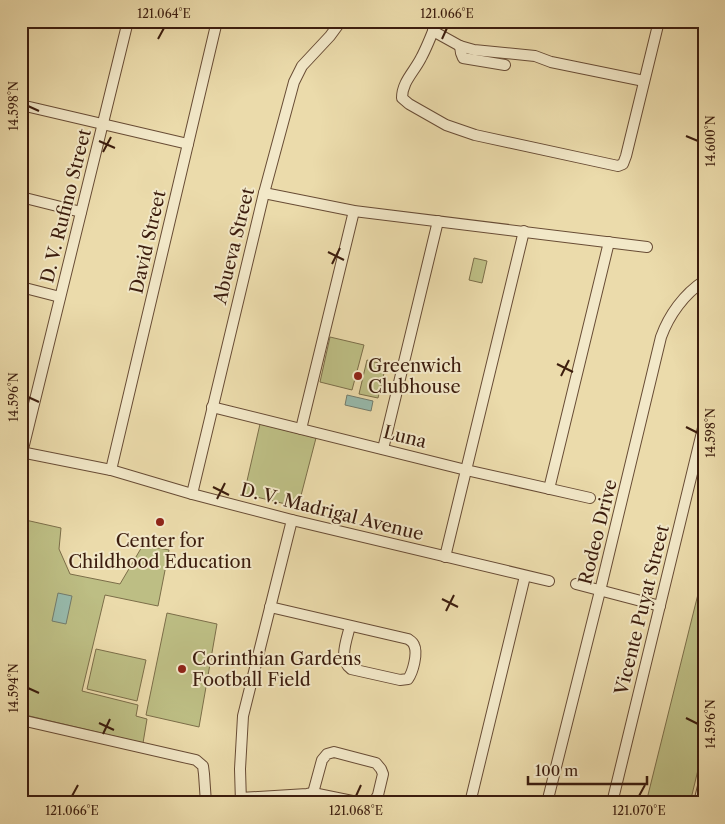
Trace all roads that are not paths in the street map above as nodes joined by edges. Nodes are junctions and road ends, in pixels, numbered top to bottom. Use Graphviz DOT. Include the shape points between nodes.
graph roads {
  1 [pos="128,21"];
  2 [pos="217,21"];
  3 [pos="340,21"];
  4 [pos="437,21"];
  5 [pos="659,21"];
  6 [pos="433,32"];
  7 [pos="460,46"];
  8 [pos="505,65"];
  9 [pos="644,81"];
  10 [pos="21,104"];
  11 [pos="102,124"];
  12 [pos="188,144"];
  13 [pos="264,193"];
  14 [pos="21,197"];
  15 [pos="354,211"];
  16 [pos="81,212"];
  17 [pos="438,222"];
  18 [pos="524,231"];
  19 [pos="610,242"];
  20 [pos="647,247"];
  21 [pos="702,285"];
  22 [pos="21,287"];
  23 [pos="60,297"];
  24 [pos="212,407"];
  25 [pos="704,424"];
  26 [pos="301,429"];
  27 [pos="384,449"];
  28 [pos="22,454"];
  29 [pos="111,470"];
  30 [pos="466,470"];
  31 [pos="549,489"];
  32 [pos="192,494"];
  33 [pos="590,498"];
  34 [pos="292,520"];
  35 [pos="445,557"];
  36 [pos="525,576"];
  37 [pos="549,581"];
  38 [pos="576,584"];
  39 [pos="600,591"];
  40 [pos="660,606"];
  41 [pos="270,607"];
  42 [pos="350,626"];
  43 [pos="21,720"];
  44 [pos="704,782"];
  45 [pos="314,793"];
  46 [pos="240,801"];
  47 [pos="206,803"];
  48 [pos="362,803"];
  49 [pos="371,803"];
  50 [pos="470,803"];
  51 [pos="547,803"];
  52 [pos="612,803"];
  53 [pos="699,803"];
  1 -- 11 [label="street, D. V. Rufino Street"];
  2 -- 12 [label="street, David Street"];
  3 -- 13 [label="street, Abueva Street" via="302,66 294,82"];
  4 -- 6 [label="street"];
  5 -- 9 [label="street"];
  6 -- 7 [label="street"];
  6 -- 9 [label="street" via="405,82 402,98 446,125 475,135 618,166 623,164 626,156"];
  7 -- 8 [label="street" via="463,58"];
  7 -- 9 [label="street" via="535,56"];
  10 -- 11 [label="street"];
  11 -- 12 [label="street"];
  11 -- 16 [label="street, D. V. Rufino Street"];
  12 -- 29 [label="street, David Street"];
  13 -- 15 [label="street"];
  13 -- 24 [label="street, Abueva Street"];
  14 -- 16 [label="street"];
  15 -- 17 [label="street"];
  15 -- 26 [label="street"];
  16 -- 23 [label="street, D. V. Rufino Street"];
  17 -- 18 [label="street"];
  17 -- 27 [label="street"];
  18 -- 19 [label="street"];
  18 -- 30 [label="street"];
  19 -- 20 [label="street"];
  19 -- 31 [label="street"];
  21 -- 39 [label="street, Rodeo Drive" via="689,293 665,325"];
  22 -- 23 [label="street"];
  23 -- 28 [label="street, D. V. Rufino Street"];
  24 -- 26 [label="street, Luna"];
  24 -- 32 [label="street, Abueva Street"];
  25 -- 40 [label="street, Vicente Puyat Street"];
  26 -- 27 [label="street, Luna"];
  27 -- 30 [label="street, Luna"];
  28 -- 29 [label="street, D. V. Madrigal Avenue"];
  29 -- 32 [label="street, D. V. Madrigal Avenue"];
  30 -- 31 [label="street, Luna"];
  30 -- 35 [label="street"];
  31 -- 33 [label="street, Luna"];
  32 -- 34 [label="street, D. V. Madrigal Avenue"];
  34 -- 35 [label="street, D. V. Madrigal Avenue"];
  34 -- 41 [label="street"];
  35 -- 36 [label="street, D. V. Madrigal Avenue"];
  36 -- 37 [label="street, D. V. Madrigal Avenue"];
  36 -- 50 [label="street"];
  38 -- 39 [label="street"];
  39 -- 40 [label="street"];
  39 -- 51 [label="street, Rodeo Drive"];
  40 -- 52 [label="street, Vicente Puyat Street"];
  41 -- 42 [label="street"];
  41 -- 46 [label="street" via="243,716"];
  42 -- 42 [label="street" via="412,642 416,652 408,679 400,680 347,666 344,656"];
  43 -- 47 [label="street" via="196,760 203,766"];
  44 -- 53 [label="street"];
  45 -- 46 [label="street"];
  45 -- 48 [label="street"];
  45 -- 49 [label="street" via="322,760 334,752 376,763 381,768 383,774 378,794"];
}
